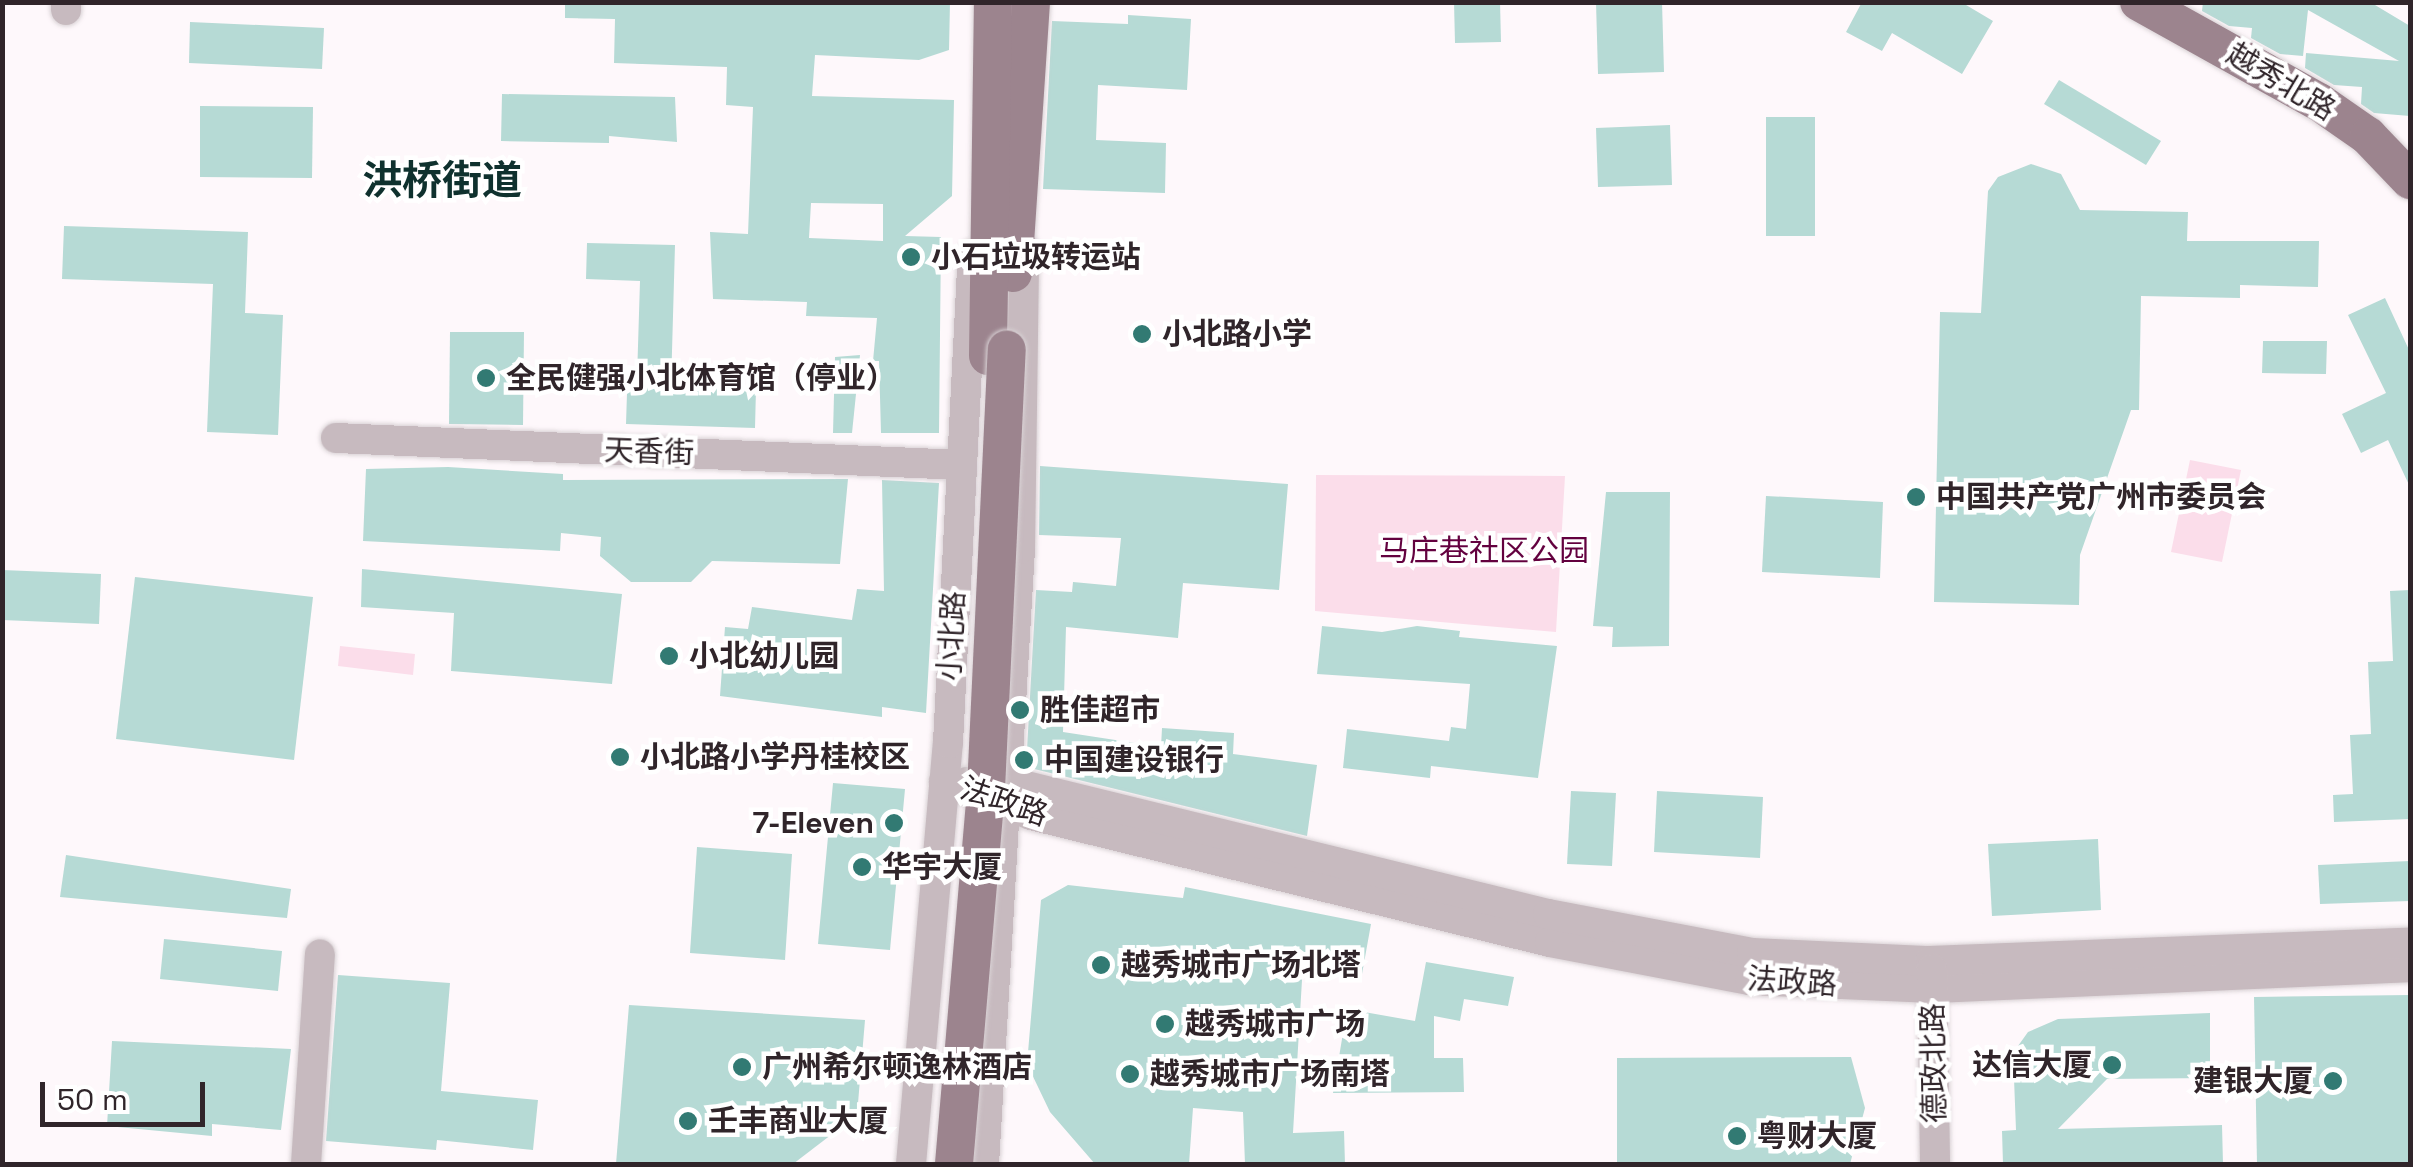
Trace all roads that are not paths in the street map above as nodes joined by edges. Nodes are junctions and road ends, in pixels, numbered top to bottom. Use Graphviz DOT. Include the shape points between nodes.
graph roads {
  1 [pos="993,2"];
  2 [pos="1031,2"];
  3 [pos="2139,2"];
  4 [pos="990,107"];
  5 [pos="2410,180"];
  6 [pos="1023,189"];
  7 [pos="998,353"];
  8 [pos="336,438"];
  9 [pos="962,465"];
  10 [pos="950,673"];
  11 [pos="1014,682"];
  12 [pos="944,781"];
  13 [pos="1009,795"];
  14 [pos="2410,943"];
  15 [pos="320,954"];
  16 [pos="2410,968"];
  17 [pos="1932,974"];
  18 [pos="306,1164"];
  19 [pos="911,1164"];
  20 [pos="936,1164"];
  21 [pos="954,1164"];
  22 [pos="984,1164"];
  23 [pos="1935,1164"];
  1 -- 4 [label="main road, 小北路"];
  2 -- 6 [label="main road, 小北路"];
  3 -- 5 [label="main road, 越秀北路" via="2319,102 2368,136"];
  4 -- 7 [label="main road, 小北路"];
  4 -- 9 [label="street, 小北路" via="970,285"];
  6 -- 7 [label="main road, 小北路"];
  6 -- 11 [label="street, 小北路" via="1025,370"];
  7 -- 20 [label="main road, 小北路"];
  7 -- 21 [label="main road, 小北路, bridge" via="986,789"];
  8 -- 9 [label="street, 天香街"];
  9 -- 10 [label="street, 小北路"];
  10 -- 11 [label="street" via="976,702 998,698"];
  10 -- 12 [label="street, 小北路"];
  11 -- 13 [label="street, 小北路"];
  12 -- 13 [label="street, 法政路"];
  12 -- 19 [label="street, 小北路"];
  13 -- 17 [label="street, 法政路" via="1665,940"];
  13 -- 22 [label="street, 小北路"];
  14 -- 17 [label="street, 法政路"];
  15 -- 18 [label="street"];
  16 -- 17 [label="street, 法政路"];
  17 -- 23 [label="street, 德政北路"];
}
